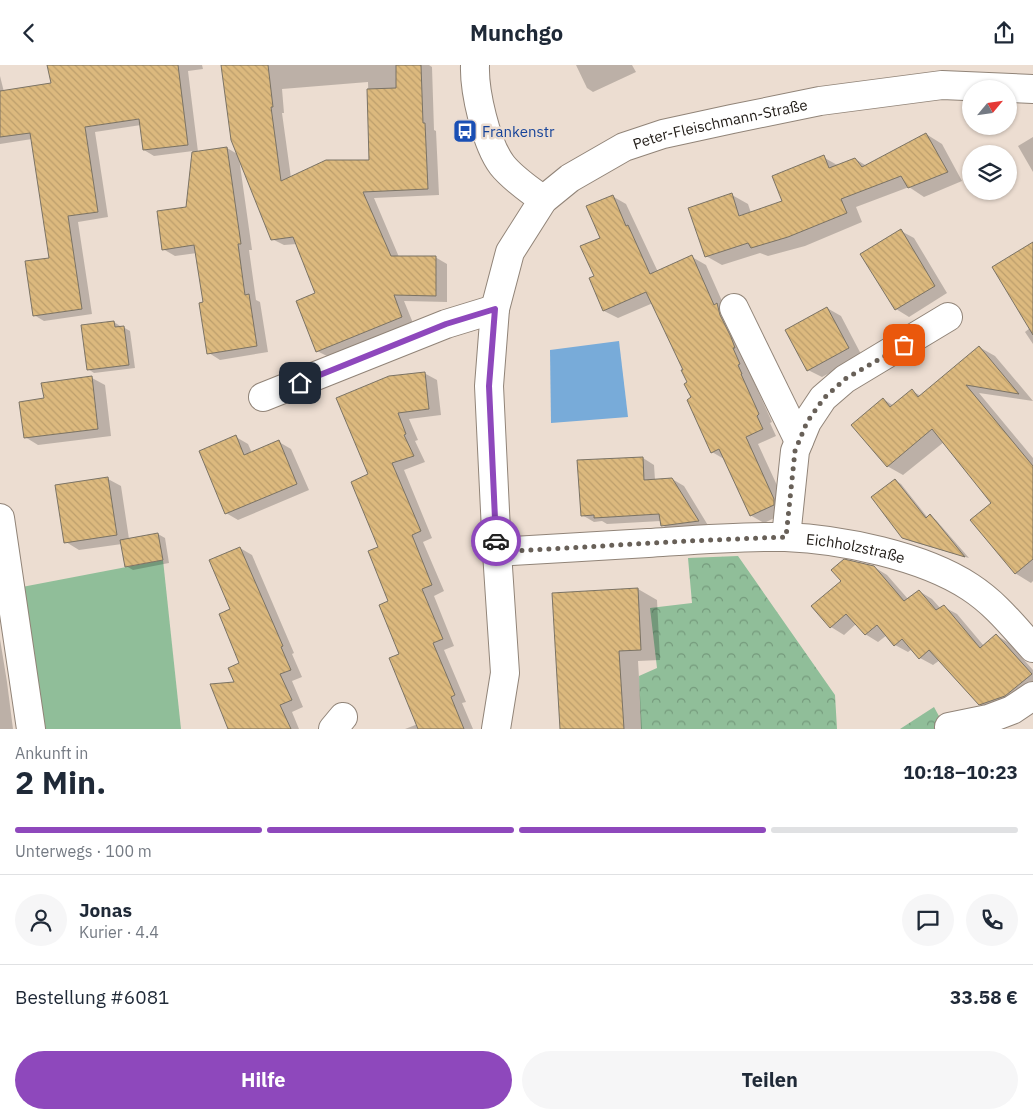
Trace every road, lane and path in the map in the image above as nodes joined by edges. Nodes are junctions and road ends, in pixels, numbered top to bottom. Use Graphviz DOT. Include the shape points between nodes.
graph roads {
  1 [pos="475,65"];
  2 [pos="1033,89"];
  3 [pos="543,200"];
  4 [pos="734,308"];
  5 [pos="495,309"];
  6 [pos="948,317"];
  7 [pos="263,397"];
  8 [pos="799,441"];
  9 [pos="0,518"];
  10 [pos="786,537"];
  11 [pos="497,552"];
  12 [pos="1033,647"];
  13 [pos="1033,696"];
  14 [pos="949,727"];
  15 [pos="31,729"];
  16 [pos="496,729"];
  1 -- 3 [label="street" via="478,100 501,164"];
  2 -- 3 [label="street, Peter-Fleischmann-Straße" via="942,85 820,101 663,134 624,147 570,178"];
  3 -- 5 [label="street, Peter-Fleischmann-Straße" via="510,252"];
  4 -- 8 [label="street"];
  5 -- 7 [label="street" via="446,324"];
  5 -- 11 [label="street, Peter-Fleischmann-Straße" via="489,386"];
  6 -- 8 [label="street" via="845,379 824,398 807,422"];
  8 -- 10 [label="street" via="795,451"];
  9 -- 15 [label="street"];
  10 -- 11 [label="street, Eichholzstraße"];
  10 -- 12 [label="street, Eichholzstraße" via="887,553 932,567 994,604"];
  11 -- 16 [label="street, Peter-Fleischmann-Straße" via="505,673"];
  13 -- 14 [label="street" via="1012,710 988,719"];
}
